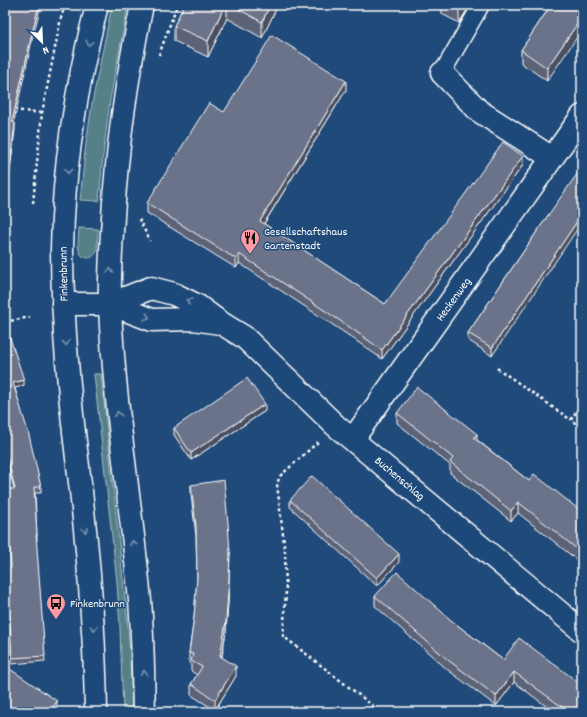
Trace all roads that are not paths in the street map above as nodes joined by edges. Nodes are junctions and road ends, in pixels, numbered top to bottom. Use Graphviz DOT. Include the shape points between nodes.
graph roads {
  1 [pos="97,5"];
  2 [pos="142,5"];
  3 [pos="481,5"];
  4 [pos="442,73"];
  5 [pos="582,116"];
  6 [pos="552,158"];
  7 [pos="63,304"];
  8 [pos="110,304"];
  9 [pos="221,323"];
  10 [pos="345,432"];
  11 [pos="582,631"];
  12 [pos="96,712"];
  13 [pos="144,712"];
  1 -- 7 [label="main road, Finkenbrunn, one-way" via="80,88 67,179 63,232"];
  8 -- 2 [label="main road, one-way" via="114,180 127,80"];
  3 -- 4 [label="lane"];
  4 -- 6 [label="main road" via="479,111"];
  5 -- 6 [label="main road, Heckenweg"];
  6 -- 10 [label="main road, Heckenweg" via="529,192"];
  7 -- 8 [label="main road, Buchenschlag"];
  7 -- 12 [label="main road, Finkenbrunn, one-way" via="94,633"];
  8 -- 9 [label="main road, Buchenschlag, one-way" via="152,320 193,319"];
  9 -- 8 [label="main road, Buchenschlag, one-way" via="198,306 174,294 151,288"];
  13 -- 8 [label="main road, one-way" via="140,600 116,388"];
  9 -- 10 [label="main road, Buchenschlag" via="244,336"];
  10 -- 11 [label="main road, Buchenschlag"];
}
